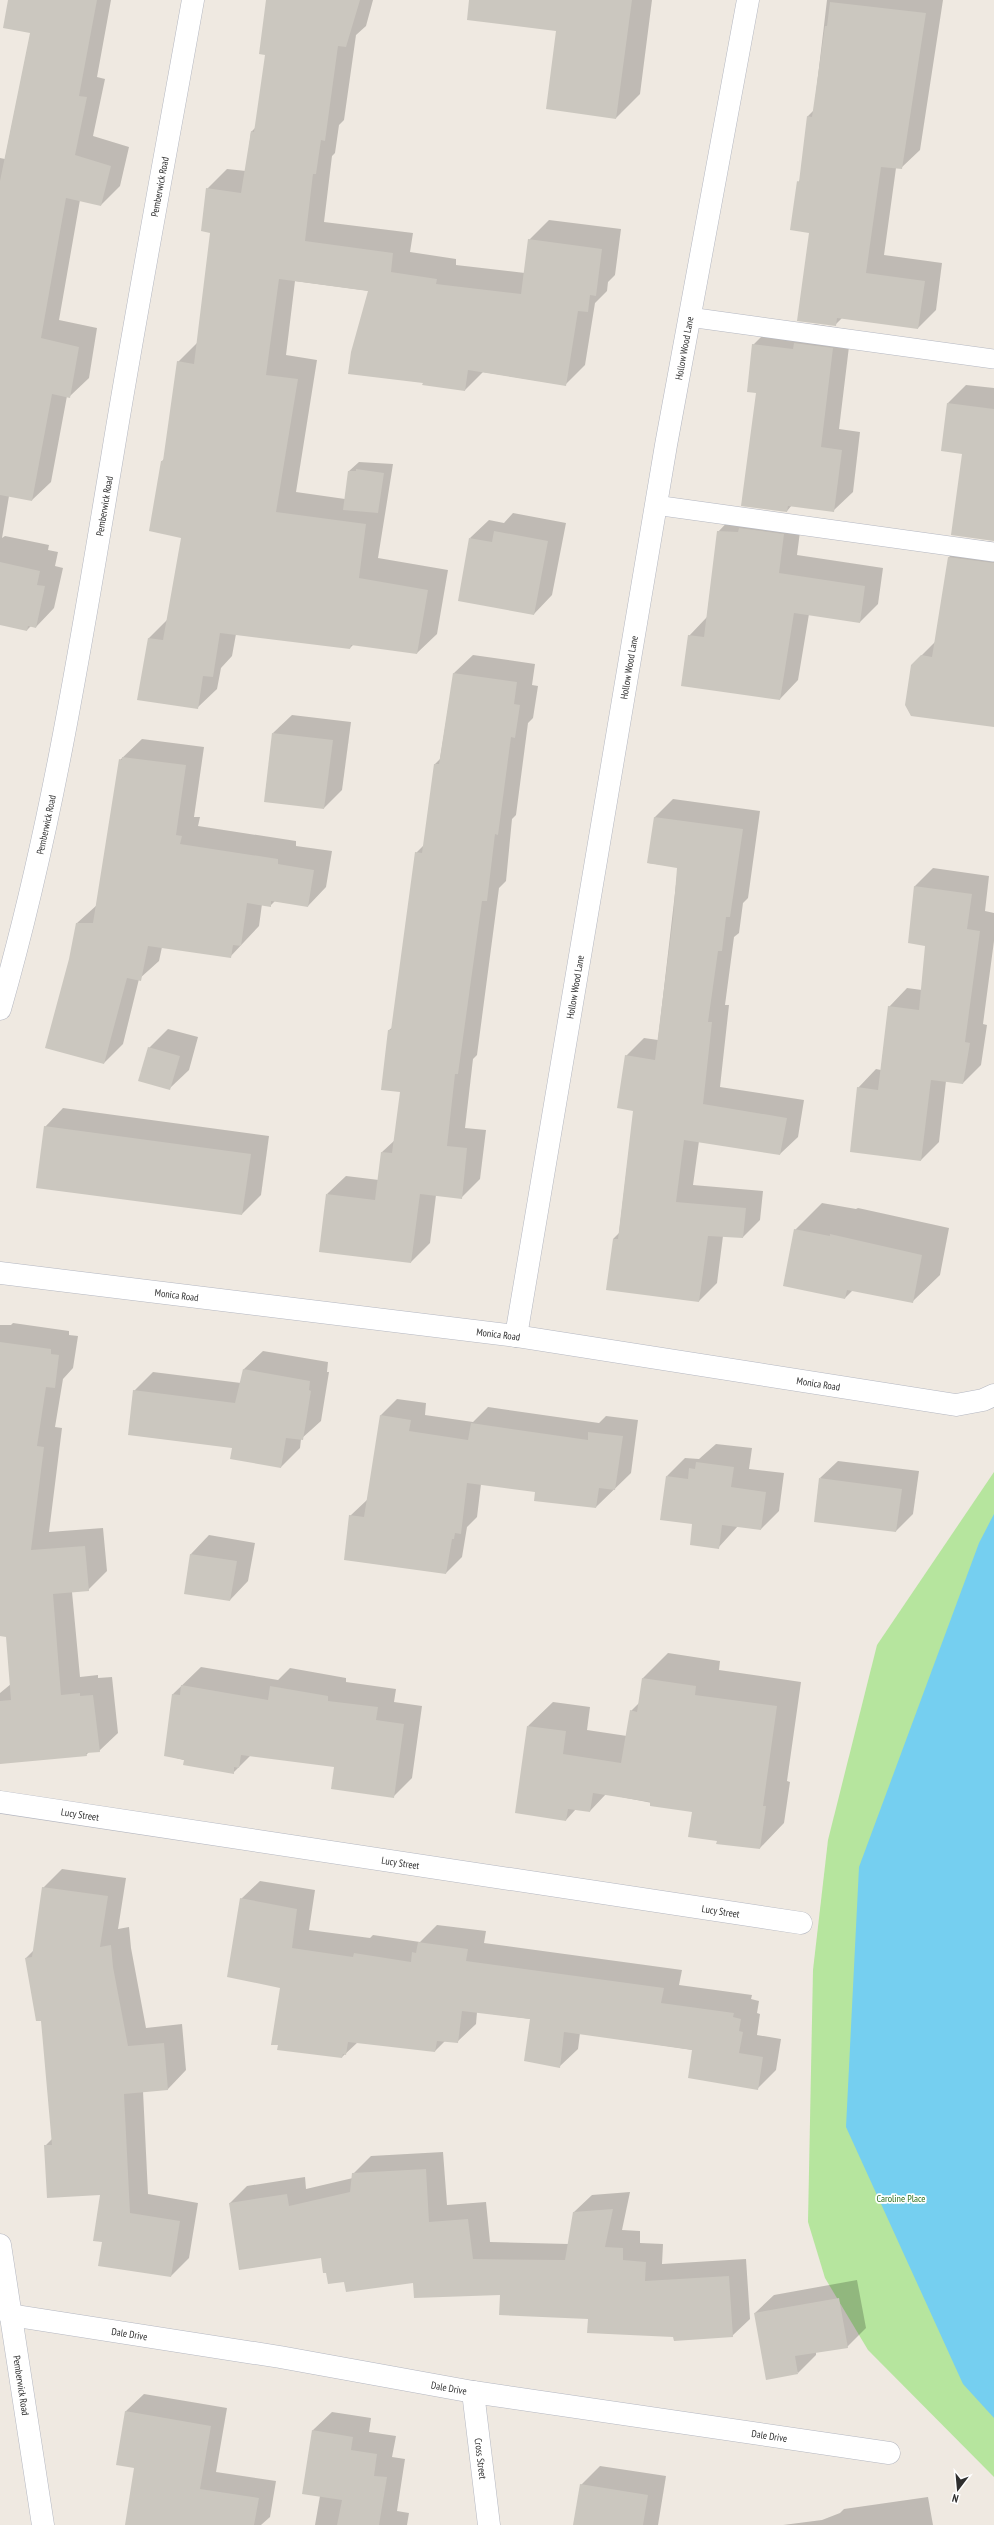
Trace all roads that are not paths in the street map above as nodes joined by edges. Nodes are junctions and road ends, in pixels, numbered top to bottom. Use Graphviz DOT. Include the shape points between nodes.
graph roads {
  1 [pos="193,0"];
  2 [pos="748,0"];
  3 [pos="689,317"];
  4 [pos="994,359"];
  5 [pos="656,505"];
  6 [pos="994,552"];
  7 [pos="0,1009"];
  8 [pos="0,1273"];
  9 [pos="516,1336"];
  10 [pos="994,1395"];
  11 [pos="0,1802"];
  12 [pos="801,1924"];
  13 [pos="0,2245"];
  14 [pos="10,2315"];
  15 [pos="473,2392"];
  16 [pos="889,2453"];
  17 [pos="43,2525"];
  18 [pos="489,2525"];
  1 -- 7 [label="street, Pemberwick Road" via="115,436 71,705 45,833"];
  2 -- 3 [label="street, Hollow Wood Lane"];
  3 -- 4 [label="lane"];
  3 -- 5 [label="street, Hollow Wood Lane"];
  5 -- 6 [label="lane"];
  5 -- 9 [label="street, Hollow Wood Lane"];
  8 -- 9 [label="street, Monica Road"];
  9 -- 10 [label="street, Monica Road" via="956,1405 983,1400"];
  11 -- 12 [label="street, Lucy Street"];
  13 -- 14 [label="street, Pemberwick Road"];
  14 -- 15 [label="street, Dale Drive" via="280,2357"];
  14 -- 17 [label="street, Pemberwick Road"];
  15 -- 16 [label="street, Dale Drive"];
  15 -- 18 [label="street, Cross Street"];
}
